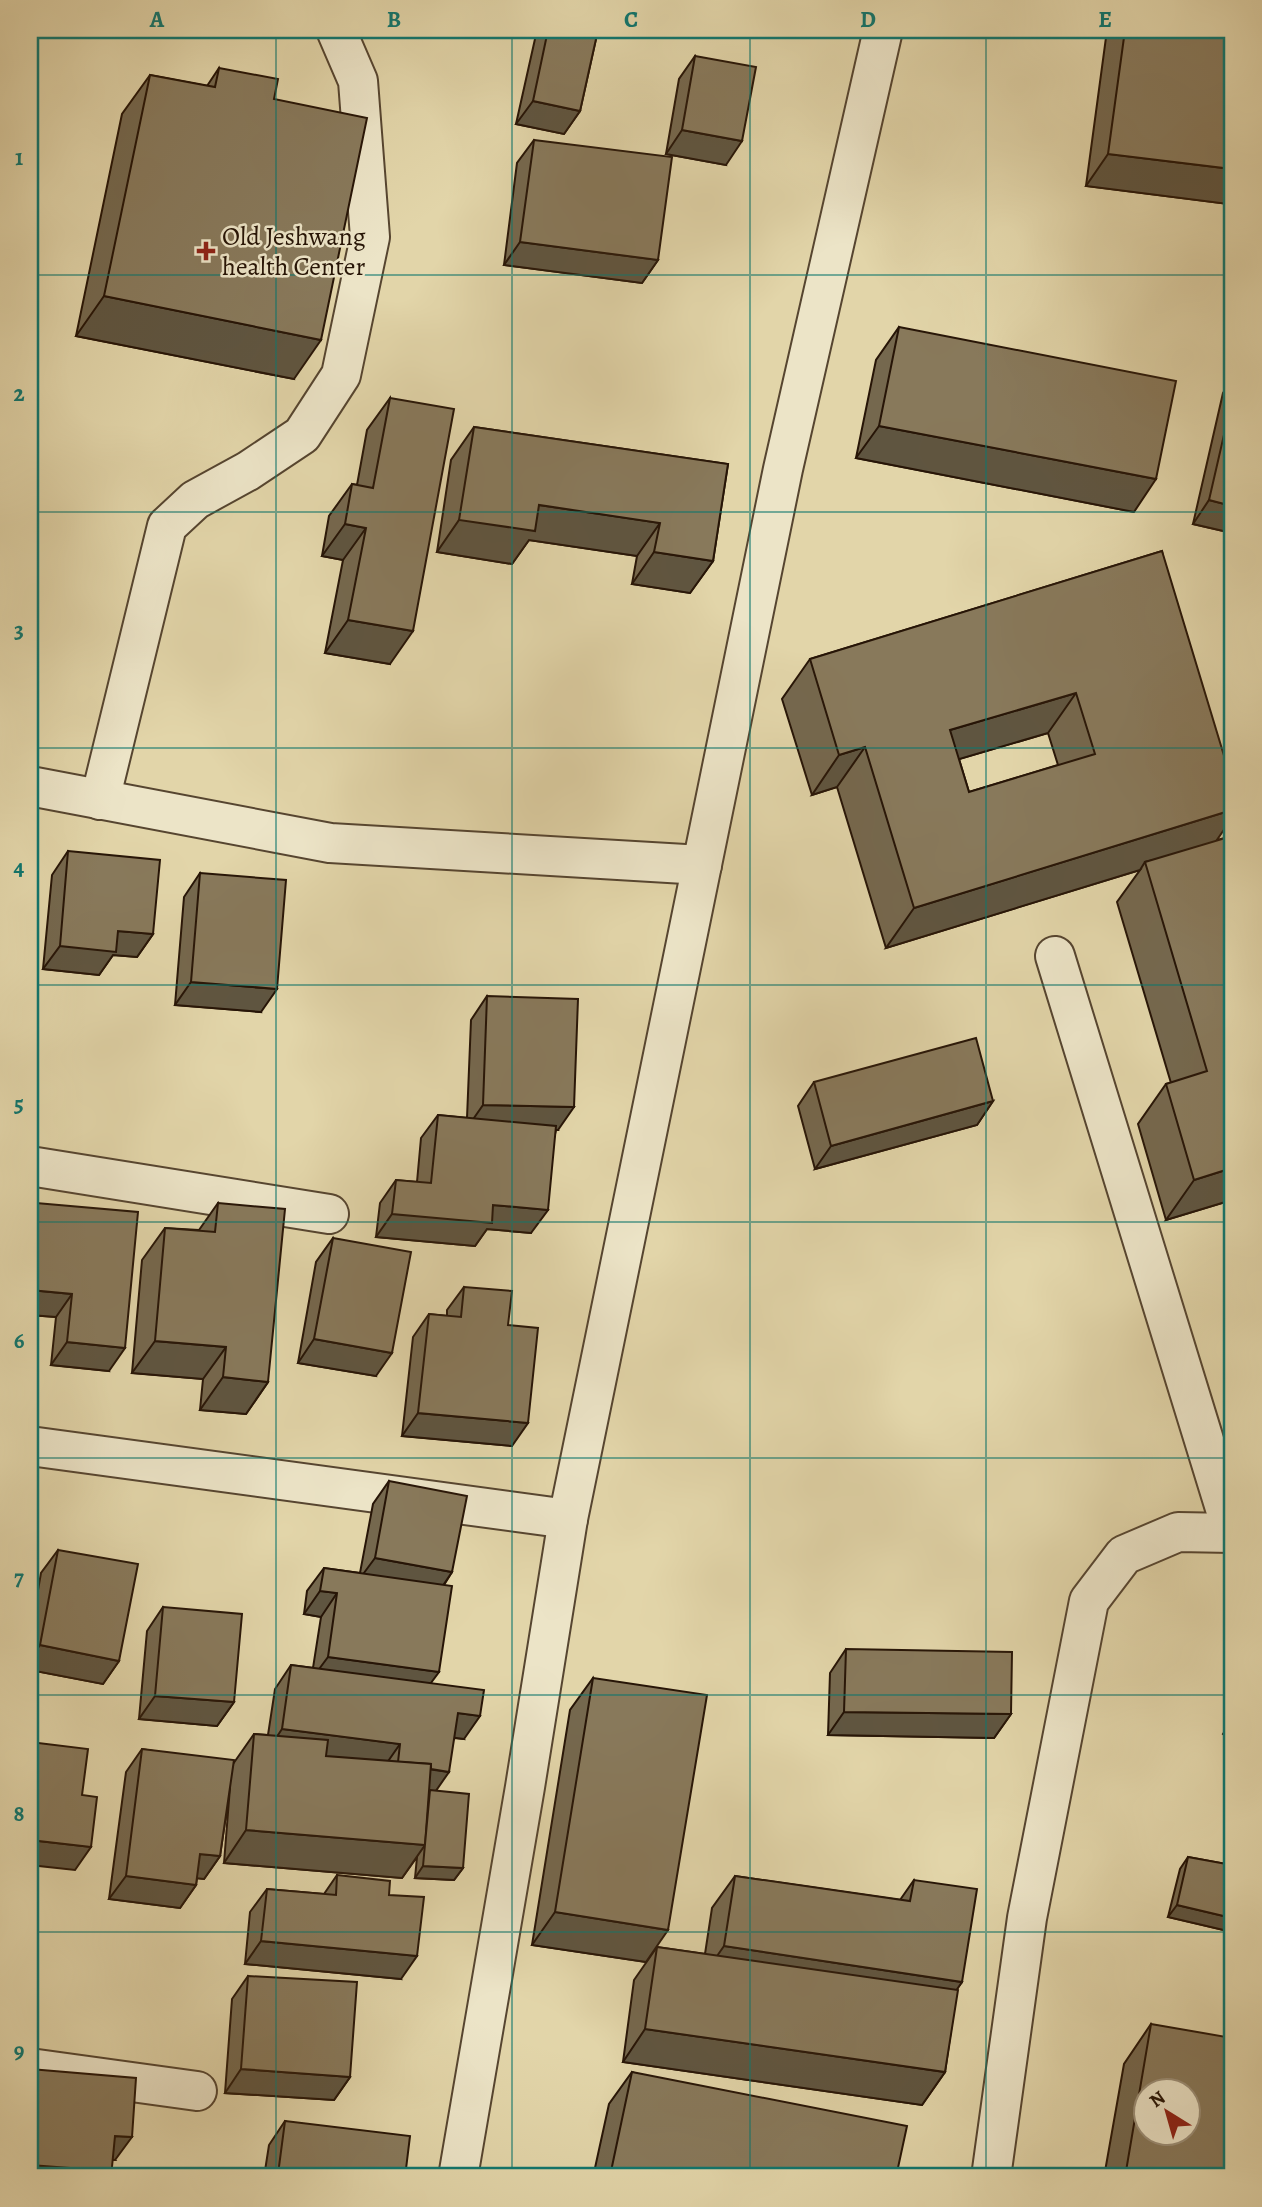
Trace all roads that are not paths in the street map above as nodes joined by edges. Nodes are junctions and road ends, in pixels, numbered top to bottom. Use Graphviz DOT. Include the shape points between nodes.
graph roads {
  1 [pos="336,30"];
  2 [pos="883,30"];
  3 [pos="30,786"];
  4 [pos="100,800"];
  5 [pos="702,865"];
  6 [pos="1055,956"];
  7 [pos="30,1166"];
  8 [pos="329,1214"];
  9 [pos="30,1446"];
  10 [pos="568,1519"];
  11 [pos="1232,1532"];
  12 [pos="30,2068"];
  13 [pos="197,2091"];
  14 [pos="458,2177"];
  15 [pos="991,2177"];
  1 -- 4 [label="street" via="358,81 370,237 341,375 302,435 195,500 167,526"];
  2 -- 5 [label="street" via="783,469"];
  3 -- 4 [label="street"];
  4 -- 5 [label="street" via="330,842"];
  5 -- 10 [label="street"];
  6 -- 11 [label="street"];
  7 -- 8 [label="street"];
  9 -- 10 [label="street"];
  10 -- 14 [label="street"];
  11 -- 15 [label="street" via="1178,1532 1124,1555 1089,1601 1027,1918"];
  12 -- 13 [label="street"];
}
